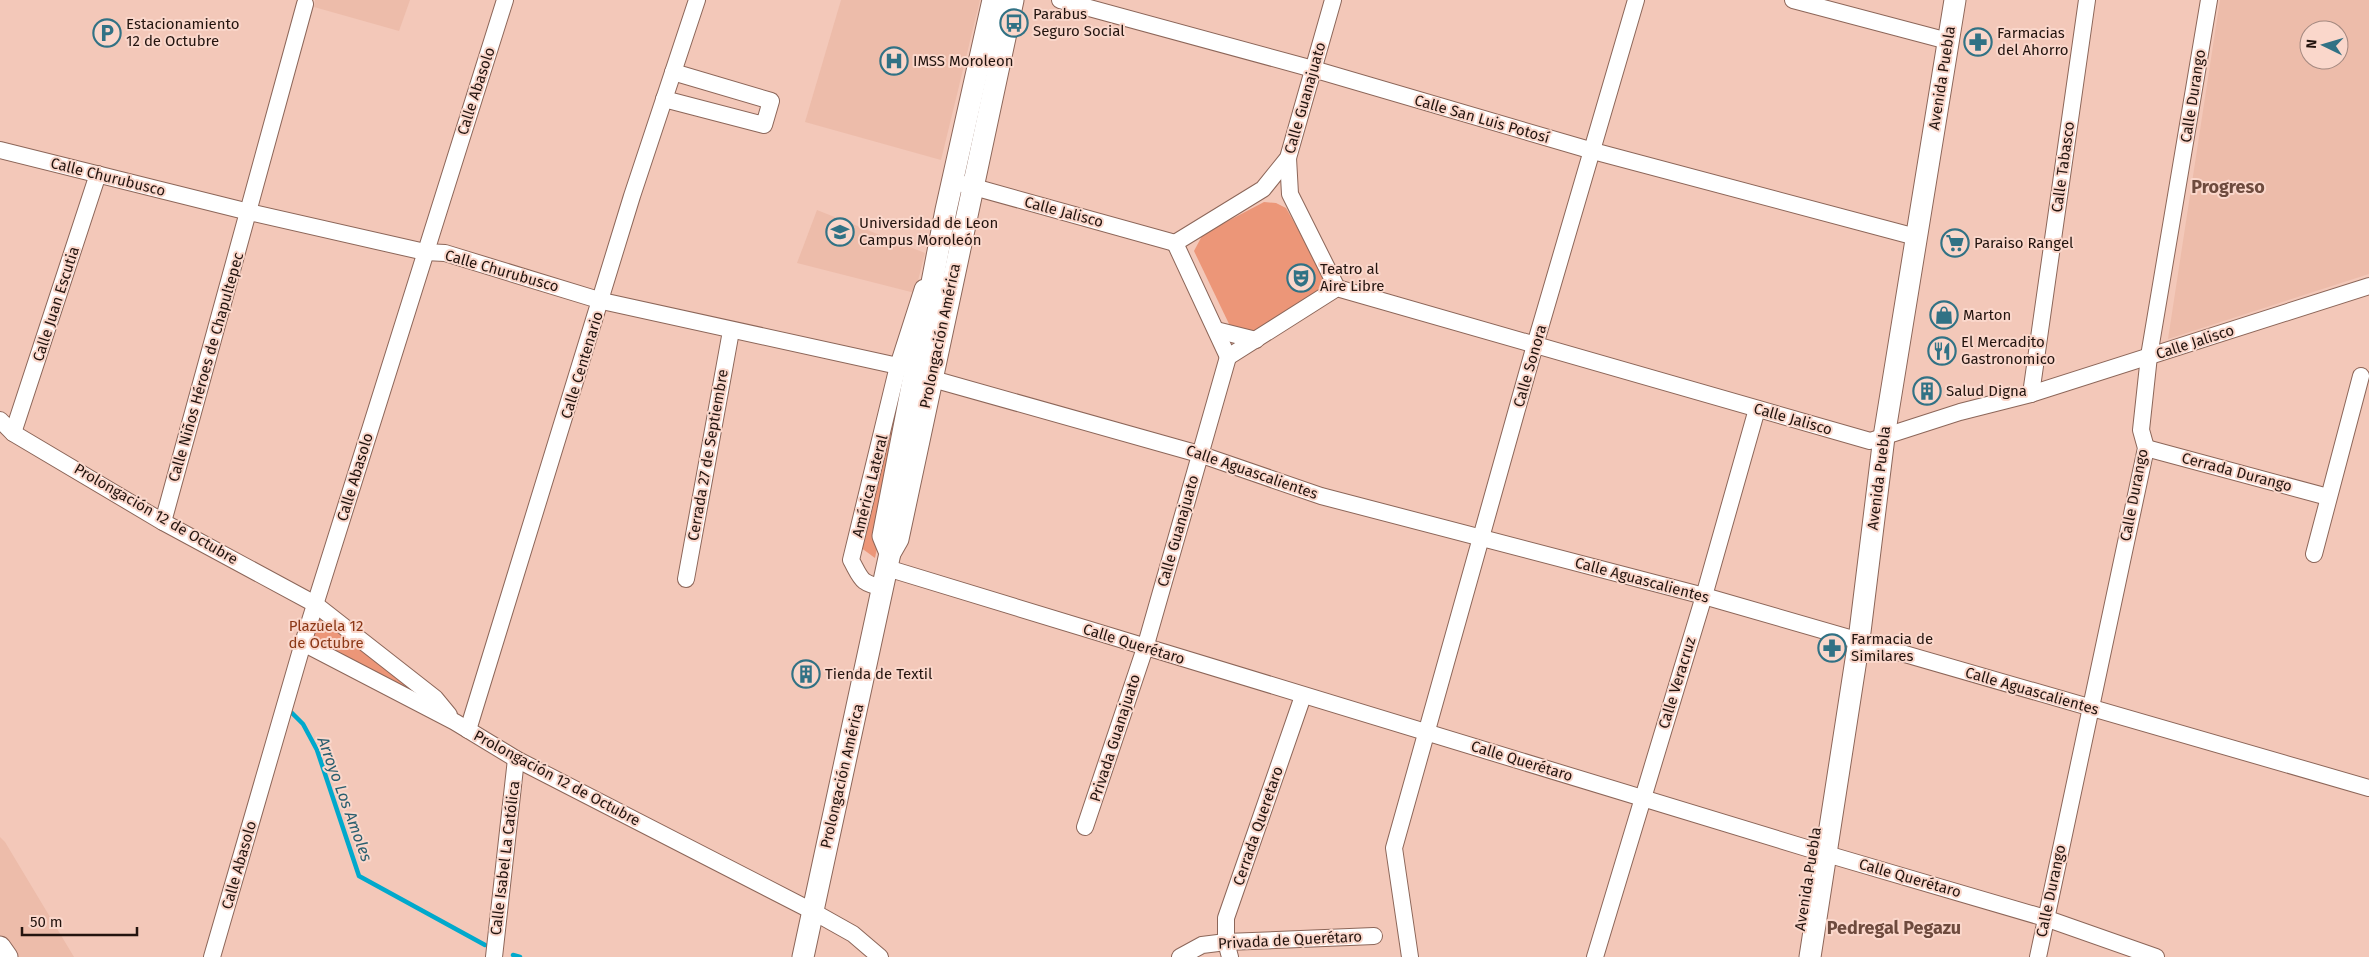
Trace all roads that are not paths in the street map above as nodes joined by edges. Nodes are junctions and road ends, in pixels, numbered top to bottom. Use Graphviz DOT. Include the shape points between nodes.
graph roads {
  1 [pos="505,0"];
  2 [pos="697,0"];
  3 [pos="993,0"];
  4 [pos="1013,0"];
  5 [pos="1060,0"];
  6 [pos="1333,0"];
  7 [pos="1636,0"];
  8 [pos="1793,0"];
  9 [pos="2087,0"];
  10 [pos="2209,0"];
  11 [pos="1951,2"];
  12 [pos="305,4"];
  13 [pos="1942,39"];
  14 [pos="1313,69"];
  15 [pos="673,72"];
  16 [pos="664,98"];
  17 [pos="0,150"];
  18 [pos="1593,151"];
  19 [pos="1288,158"];
  20 [pos="98,174"];
  21 [pos="962,184"];
  22 [pos="1263,189"];
  23 [pos="1290,194"];
  24 [pos="249,212"];
  25 [pos="1910,235"];
  26 [pos="1175,243"];
  27 [pos="425,252"];
  28 [pos="2369,286"];
  29 [pos="1337,288"];
  30 [pos="602,301"];
  31 [pos="1216,330"];
  32 [pos="731,331"];
  33 [pos="1256,340"];
  34 [pos="1536,345"];
  35 [pos="2149,356"];
  36 [pos="1228,357"];
  37 [pos="915,373"];
  38 [pos="2361,376"];
  39 [pos="2030,394"];
  40 [pos="1757,409"];
  41 [pos="0,420"];
  42 [pos="13,433"];
  43 [pos="1877,439"];
  44 [pos="2146,448"];
  45 [pos="1199,454"];
  46 [pos="2328,497"];
  47 [pos="163,522"];
  48 [pos="1481,538"];
  49 [pos="2314,554"];
  50 [pos="887,570"];
  51 [pos="686,579"];
  52 [pos="1704,596"];
  53 [pos="315,604"];
  54 [pos="1852,637"];
  55 [pos="303,644"];
  56 [pos="1145,648"];
  57 [pos="1303,696"];
  58 [pos="2090,708"];
  59 [pos="462,726"];
  60 [pos="1426,732"];
  61 [pos="516,759"];
  62 [pos="2369,788"];
  63 [pos="1642,798"];
  64 [pos="1085,828"];
  65 [pos="1820,852"];
  66 [pos="812,911"];
  67 [pos="2045,918"];
  68 [pos="1374,936"];
  69 [pos="0,947"];
  70 [pos="1228,949"];
  71 [pos="7,957"];
  72 [pos="212,957"];
  73 [pos="494,957"];
  74 [pos="802,957"];
  75 [pos="880,957"];
  76 [pos="1180,957"];
  77 [pos="1410,957"];
  78 [pos="1595,957"];
  79 [pos="1796,957"];
  80 [pos="1810,957"];
  81 [pos="2038,957"];
  82 [pos="2156,957"];
  1 -- 27 [label="street, Calle Abasolo"];
  2 -- 15 [label="street, Calle Centenario"];
  3 -- 21 [label="street, Prolongación América"];
  4 -- 21 [label="street, Prolongación América"];
  5 -- 14 [label="street, Calle San Luis Potosí"];
  6 -- 14 [label="street, Calle Guanajuato"];
  7 -- 18 [label="street, Calle Sonora"];
  8 -- 13 [label="street"];
  9 -- 39 [label="street, Calle Tabasco"];
  10 -- 35 [label="street, Calle Durango"];
  11 -- 13 [label="street, Avenida Puebla"];
  12 -- 24 [label="street, Calle Niños Héroes de Chapultepec"];
  13 -- 25 [label="street, Avenida Puebla"];
  14 -- 18 [label="street, Calle San Luis Potosí"];
  14 -- 19 [label="street, Calle Guanajuato"];
  15 -- 16 [label="street, Calle Centenario"];
  15 -- 16 [label="street" via="770,101 764,125"];
  16 -- 30 [label="street, Calle Centenario"];
  17 -- 20 [label="street, Calle Churubusco"];
  18 -- 25 [label="street, Calle San Luis Potosí"];
  18 -- 34 [label="street, Calle Sonora"];
  19 -- 22 [label="street, Calle Guanajuato"];
  19 -- 23 [label="street"];
  20 -- 24 [label="street, Calle Churubusco"];
  20 -- 42 [label="street, Calle Juan Escutia"];
  21 -- 26 [label="street, Calle Jalisco"];
  21 -- 37 [label="street, Prolongación América"];
  21 -- 37 [label="street, Prolongación América" via="936,264"];
  22 -- 23 [label="street"];
  22 -- 26 [label="street, Calle Guanajuato"];
  23 -- 29 [label="street"];
  24 -- 27 [label="street, Calle Churubusco"];
  24 -- 47 [label="street, Calle Niños Héroes de Chapultepec"];
  25 -- 43 [label="street, Avenida Puebla"];
  26 -- 31 [label="street"];
  27 -- 30 [label="street, Calle Churubusco" via="445,253"];
  27 -- 53 [label="street, Calle Abasolo"];
  28 -- 35 [label="street, Calle Jalisco"];
  29 -- 33 [label="street"];
  29 -- 34 [label="street, Calle Jalisco"];
  30 -- 32 [label="street, Calle Churubusco"];
  30 -- 59 [label="street, Calle Centenario"];
  31 -- 33 [label="street"];
  31 -- 36 [label="street"];
  32 -- 37 [label="street, Calle Churubusco"];
  32 -- 51 [label="street, Cerrada 27 de Septiembre"];
  33 -- 36 [label="street"];
  34 -- 40 [label="street, Calle Jalisco"];
  34 -- 48 [label="street, Calle Sonora"];
  35 -- 39 [label="street, Calle Jalisco"];
  35 -- 44 [label="street, Calle Durango" via="2140,430"];
  36 -- 45 [label="street, Calle Guanajuato"];
  37 -- 45 [label="street, Calle Aguascalientes"];
  37 -- 50 [label="street, Prolongación América" via="898,539"];
  37 -- 50 [label="street, América Lateral" via="851,560 867,584"];
  38 -- 46 [label="street"];
  39 -- 43 [label="street, Calle Jalisco"];
  40 -- 43 [label="street, Calle Jalisco"];
  40 -- 52 [label="street, Calle Veracruz"];
  41 -- 42 [label="street, Prolongación 12 de Octubre"];
  42 -- 47 [label="street, Prolongación 12 de Octubre"];
  43 -- 54 [label="street, Avenida Puebla"];
  44 -- 46 [label="street, Cerrada Durango"];
  44 -- 58 [label="street, Calle Durango"];
  45 -- 48 [label="street, Calle Aguascalientes" via="1321,496"];
  45 -- 56 [label="street, Calle Guanajuato"];
  46 -- 49 [label="street"];
  47 -- 53 [label="street, Prolongación 12 de Octubre"];
  48 -- 52 [label="street, Calle Aguascalientes"];
  48 -- 60 [label="street, Calle Sonora"];
  50 -- 56 [label="street, Calle Querétaro"];
  50 -- 66 [label="street, Prolongación América"];
  52 -- 54 [label="street, Calle Aguascalientes"];
  52 -- 63 [label="street, Calle Veracruz"];
  53 -- 55 [label="street, Calle Abasolo"];
  53 -- 59 [label="street, Prolongación 12 de Octubre" via="435,698"];
  54 -- 58 [label="street, Calle Aguascalientes"];
  54 -- 65 [label="street, Avenida Puebla"];
  55 -- 59 [label="street, Prolongación 12 de Octubre"];
  55 -- 72 [label="street, Calle Abasolo"];
  56 -- 57 [label="street, Calle Querétaro"];
  56 -- 64 [label="street, Privada Guanajuato"];
  57 -- 60 [label="street, Calle Querétaro"];
  57 -- 70 [label="street, Cerrada Queretaro" via="1226,918"];
  58 -- 62 [label="street, Calle Aguascalientes"];
  58 -- 67 [label="street, Calle Durango"];
  59 -- 61 [label="street, Prolongación 12 de Octubre"];
  60 -- 63 [label="street, Calle Querétaro"];
  60 -- 77 [label="street, Calle Sonora" via="1394,848"];
  61 -- 66 [label="street, Prolongación 12 de Octubre"];
  61 -- 73 [label="street, Calle Isabel La Católica"];
  63 -- 65 [label="street, Calle Querétaro"];
  63 -- 78 [label="street, Calle Veracruz"];
  65 -- 67 [label="street, Calle Querétaro"];
  65 -- 79 [label="street, Avenida Puebla"];
  65 -- 80 [label="street, Avenida Puebla"];
  66 -- 74 [label="street, Prolongación América"];
  66 -- 75 [label="street, Prolongación 12 de Octubre" via="853,934"];
  67 -- 81 [label="street, Calle Durango"];
  67 -- 82 [label="street, Calle Querétaro"];
  68 -- 70 [label="street, Privada de Querétaro"];
  69 -- 71 [label="street"];
  70 -- 76 [label="street, Privada de Querétaro" via="1202,945"];
}
